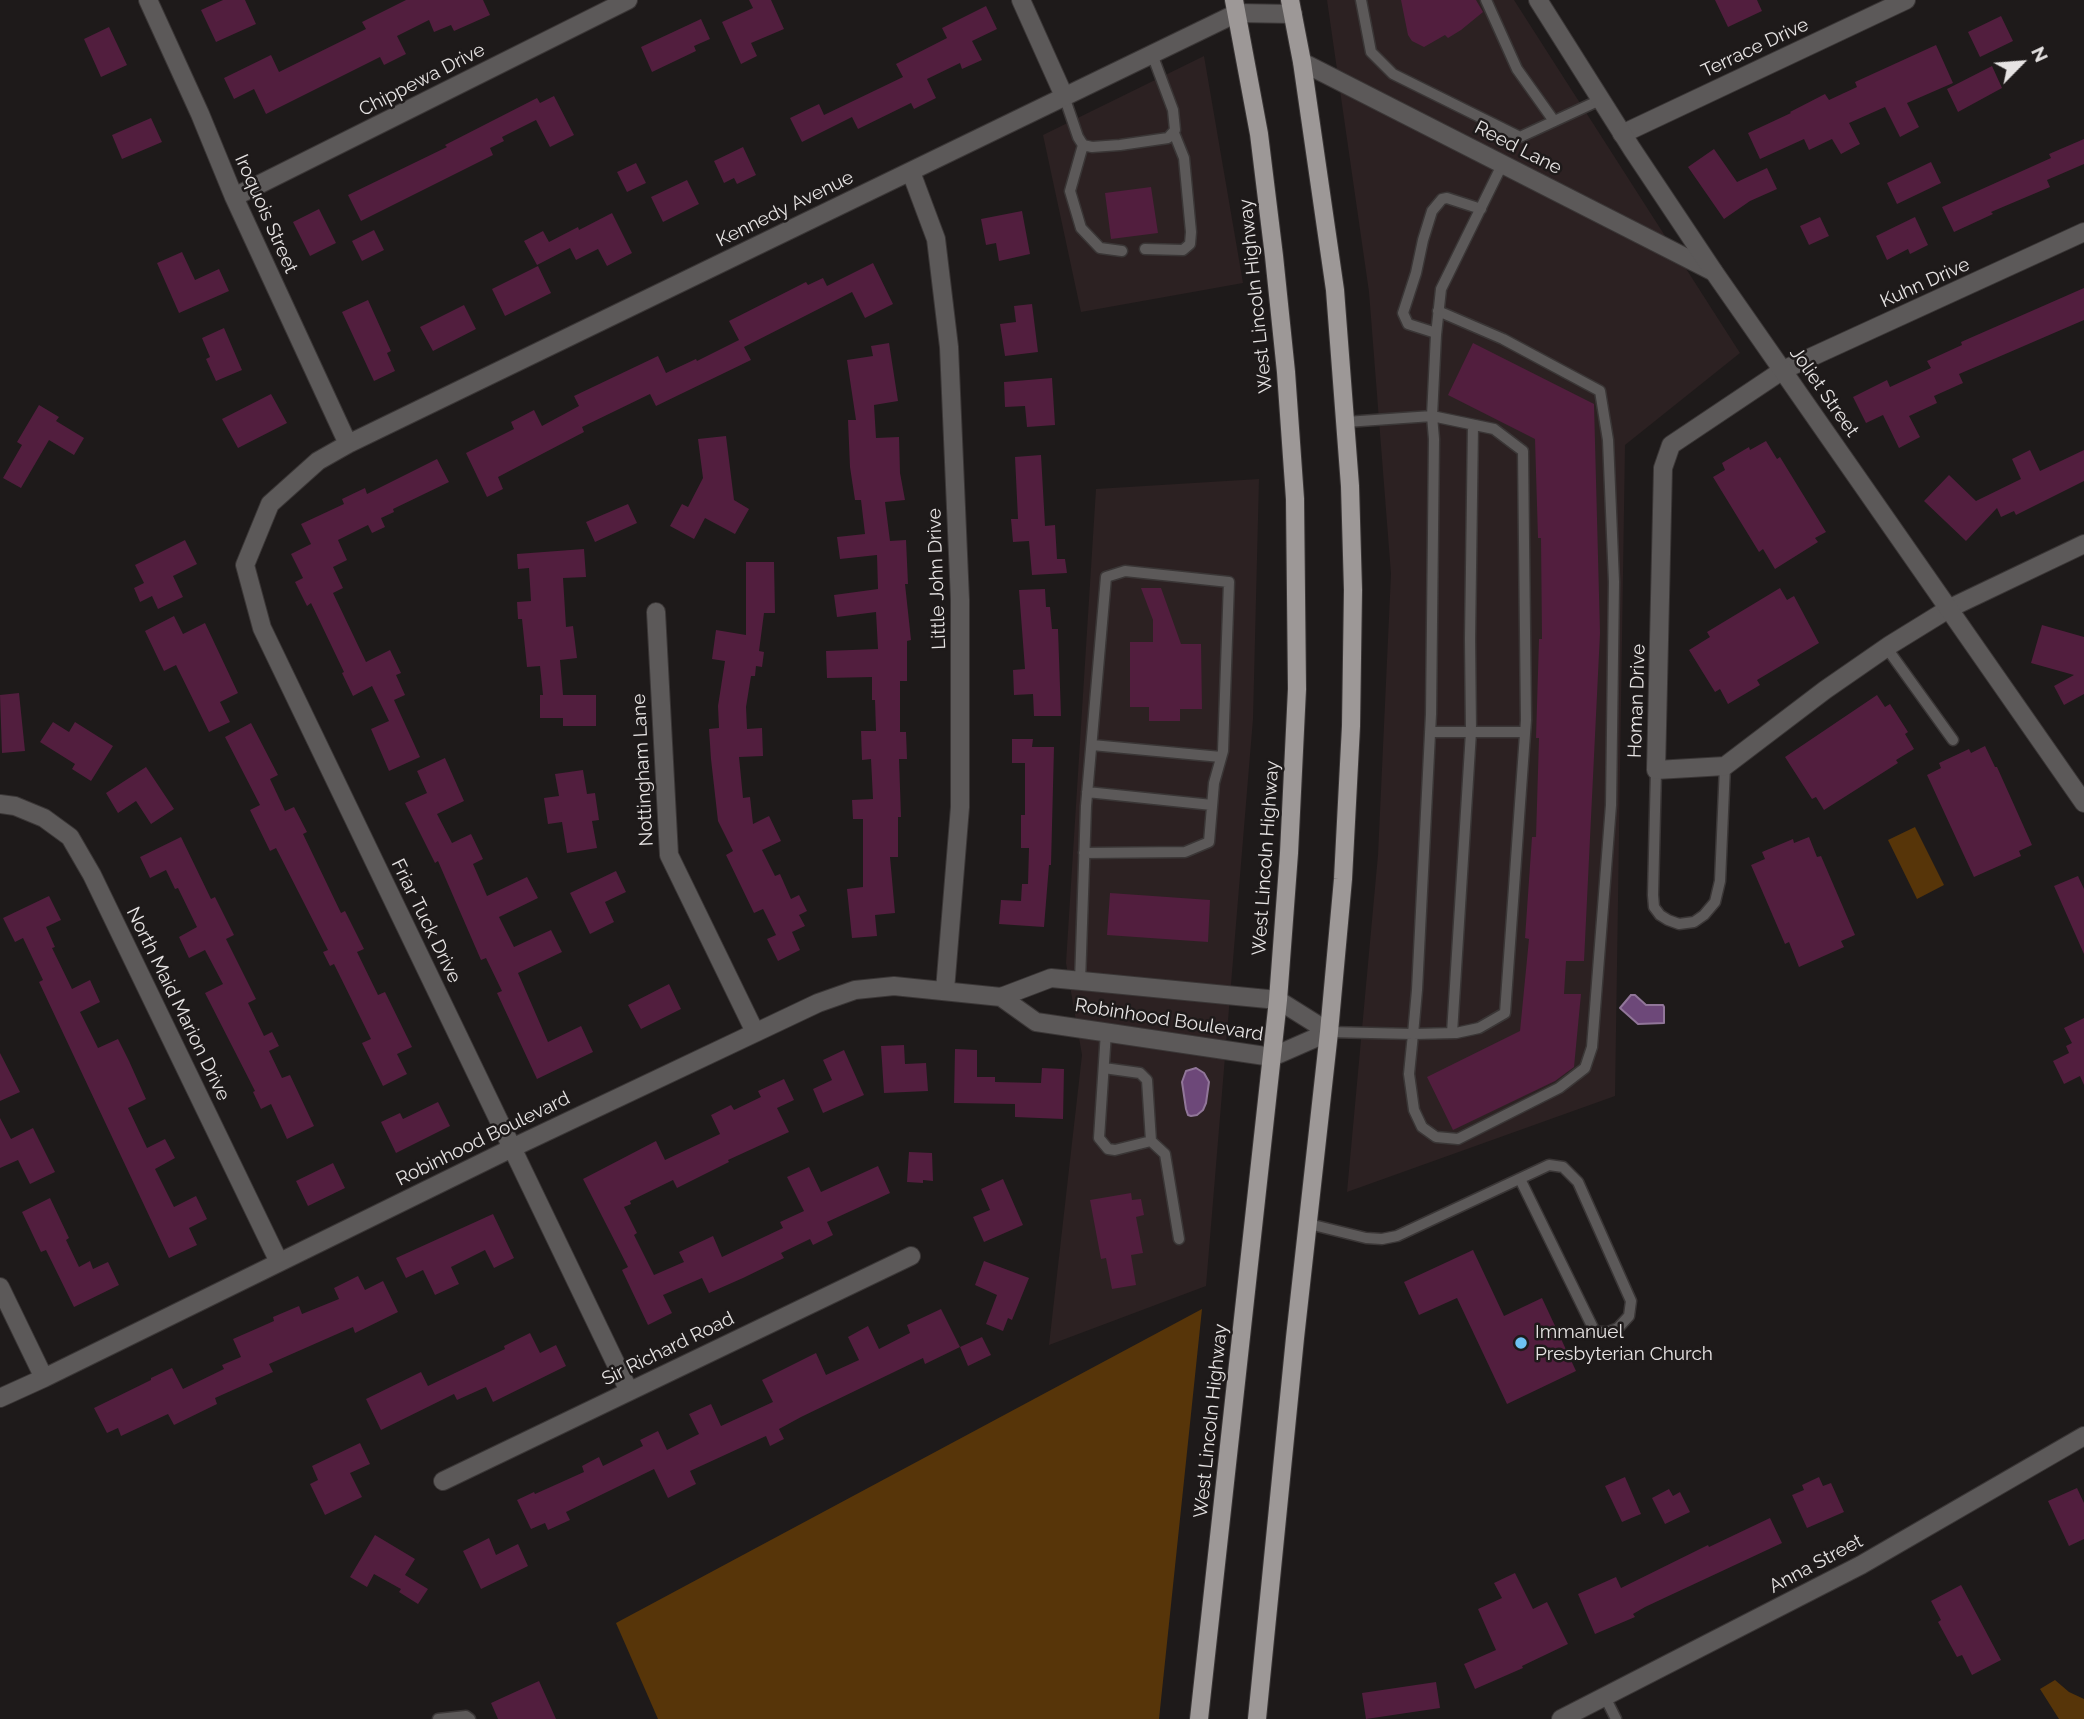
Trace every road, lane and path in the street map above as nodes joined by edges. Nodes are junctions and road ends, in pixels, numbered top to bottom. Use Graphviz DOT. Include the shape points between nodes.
graph roads {
  1 [pos="148,0"];
  2 [pos="628,0"];
  3 [pos="1021,0"];
  4 [pos="1361,0"];
  5 [pos="1486,0"];
  6 [pos="1538,0"];
  7 [pos="1906,0"];
  8 [pos="1235,7"];
  9 [pos="1292,7"];
  10 [pos="1152,54"];
  11 [pos="1302,62"];
  12 [pos="1064,96"];
  13 [pos="1600,100"];
  14 [pos="1554,121"];
  15 [pos="1174,133"];
  16 [pos="1622,134"];
  17 [pos="1083,145"];
  18 [pos="1502,164"];
  19 [pos="911,172"];
  20 [pos="234,197"];
  21 [pos="1481,208"];
  22 [pos="2084,232"];
  23 [pos="1145,249"];
  24 [pos="1122,251"];
  25 [pos="1714,272"];
  26 [pos="1438,311"];
  27 [pos="1436,333"];
  28 [pos="1783,370"];
  29 [pos="1432,416"];
  30 [pos="1346,422"];
  31 [pos="1472,425"];
  32 [pos="348,444"];
  33 [pos="303,473"];
  34 [pos="2084,544"];
  35 [pos="1950,608"];
  36 [pos="656,612"];
  37 [pos="1886,647"];
  38 [pos="1430,732"];
  39 [pos="1471,732"];
  40 [pos="1525,733"];
  41 [pos="1953,740"];
  42 [pos="1092,745"];
  43 [pos="1221,757"];
  44 [pos="1725,765"];
  45 [pos="1656,770"];
  46 [pos="1087,792"];
  47 [pos="2084,803"];
  48 [pos="0,804"];
  49 [pos="1212,805"];
  50 [pos="1084,853"];
  51 [pos="1080,982"];
  52 [pos="945,990"];
  53 [pos="1001,997"];
  54 [pos="1278,1000"];
  55 [pos="755,1032"];
  56 [pos="1106,1032"];
  57 [pos="1329,1032"];
  58 [pos="1452,1033"];
  59 [pos="1413,1034"];
  60 [pos="1272,1057"];
  61 [pos="1104,1068"];
  62 [pos="1151,1141"];
  63 [pos="512,1148"];
  64 [pos="1520,1179"];
  65 [pos="1309,1224"];
  66 [pos="1179,1239"];
  67 [pos="911,1256"];
  68 [pos="279,1262"];
  69 [pos="0,1287"];
  70 [pos="44,1378"];
  71 [pos="629,1391"];
  72 [pos="0,1398"];
  73 [pos="2084,1436"];
  74 [pos="443,1481"];
  75 [pos="1605,1697"];
  76 [pos="438,1719"];
  77 [pos="470,1719"];
  78 [pos="1199,1719"];
  79 [pos="1257,1719"];
  80 [pos="1562,1719"];
  81 [pos="1616,1719"];
  1 -- 20 [label="street, Iroquois Street"];
  2 -- 20 [label="street, Chippewa Drive"];
  3 -- 12 [label="street"];
  4 -- 14 [label="lane" via="1371,52 1393,74 1520,137"];
  5 -- 14 [label="lane" via="1517,69"];
  6 -- 13 [label="street, Joliet Street"];
  7 -- 16 [label="street, Terrace Drive"];
  8 -- 9 [label="street, Kennedy Avenue"];
  8 -- 10 [label="street, Kennedy Avenue"];
  8 -- 54 [label="main road, West Lincoln Highway" via="1259,134 1274,256 1295,499 1297,689"];
  9 -- 11 [label="main road"];
  10 -- 12 [label="street, Kennedy Avenue"];
  10 -- 15 [label="lane" via="1174,110"];
  11 -- 18 [label="street, Reed Lane"];
  11 -- 30 [label="main road" via="1335,290"];
  12 -- 17 [label="lane"];
  12 -- 19 [label="street, Kennedy Avenue"];
  13 -- 14 [label="lane"];
  13 -- 16 [label="street, Joliet Street"];
  15 -- 17 [label="lane" via="1155,141"];
  15 -- 23 [label="lane" via="1184,158 1190,244 1183,250"];
  16 -- 25 [label="street, Joliet Street"];
  17 -- 24 [label="lane" via="1070,191 1081,228 1100,248"];
  18 -- 21 [label="lane"];
  18 -- 25 [label="street, Reed Lane"];
  19 -- 32 [label="street, Kennedy Avenue"];
  19 -- 52 [label="street, Little John Drive" via="936,239 949,347 960,600 960,807"];
  20 -- 32 [label="street, Iroquois Street"];
  21 -- 26 [label="lane" via="1441,289"];
  21 -- 27 [label="lane" via="1447,198 1432,211 1403,313 1408,324"];
  22 -- 28 [label="street, Kuhn Drive"];
  25 -- 28 [label="street, Joliet Street"];
  26 -- 27 [label="lane"];
  26 -- 59 [label="lane" via="1503,339 1600,391 1608,440 1614,582 1611,805 1592,1047 1585,1068 1559,1088 1458,1139 1436,1137 1422,1127 1413,1110 1409,1074"];
  27 -- 29 [label="lane"];
  28 -- 35 [label="street, Joliet Street"];
  28 -- 45 [label="street, Homan Drive" via="1671,445 1663,468"];
  29 -- 30 [label="lane"];
  29 -- 31 [label="lane"];
  29 -- 38 [label="lane"];
  30 -- 57 [label="main road" via="1353,590 1351,726"];
  31 -- 39 [label="lane"];
  31 -- 40 [label="lane" via="1494,429 1524,451"];
  32 -- 33 [label="street, Kennedy Avenue"];
  33 -- 63 [label="street, Friar Tuck Drive" via="270,505 245,565 262,628"];
  34 -- 35 [label="street"];
  35 -- 37 [label="street"];
  35 -- 47 [label="street, Joliet Street"];
  36 -- 55 [label="street, Nottingham Lane" via="669,855"];
  37 -- 41 [label="lane"];
  37 -- 44 [label="street"];
  38 -- 39 [label="lane"];
  38 -- 59 [label="lane"];
  39 -- 40 [label="lane"];
  39 -- 58 [label="lane"];
  40 -- 58 [label="lane" via="1505,1013 1479,1028"];
  42 -- 43 [label="lane"];
  42 -- 43 [label="lane" via="1107,577 1125,571 1229,582"];
  42 -- 46 [label="lane"];
  43 -- 49 [label="lane"];
  44 -- 45 [label="street, Homan Drive"];
  44 -- 45 [label="lane" via="1720,881 1715,902 1694,922 1668,920 1654,907"];
  46 -- 49 [label="lane"];
  46 -- 50 [label="lane"];
  48 -- 68 [label="street, North Maid Marion Drive" via="44,818 70,837"];
  49 -- 50 [label="lane" via="1209,842 1185,852"];
  50 -- 51 [label="lane"];
  51 -- 53 [label="street, Robinhood Boulevard" via="1051,978"];
  51 -- 54 [label="street, Robinhood Boulevard"];
  52 -- 53 [label="street, Robinhood Boulevard"];
  52 -- 55 [label="street, Robinhood Boulevard" via="894,986 855,990"];
  53 -- 56 [label="street, Robinhood Boulevard" via="1036,1021"];
  54 -- 57 [label="street, Robinhood Boulevard"];
  54 -- 60 [label="main road, West Lincoln Highway"];
  55 -- 63 [label="street, Robinhood Boulevard"];
  56 -- 60 [label="street, Robinhood Boulevard"];
  56 -- 61 [label="lane"];
  57 -- 59 [label="lane"];
  57 -- 60 [label="street, Robinhood Boulevard"];
  57 -- 65 [label="main road"];
  58 -- 59 [label="lane"];
  60 -- 78 [label="main road, West Lincoln Highway"];
  61 -- 62 [label="lane" via="1140,1073 1147,1080"];
  61 -- 62 [label="lane" via="1102,1144 1115,1150"];
  62 -- 66 [label="lane" via="1166,1154"];
  63 -- 68 [label="street, Robinhood Boulevard"];
  63 -- 71 [label="street, Friar Tuck Drive"];
  64 -- 64 [label="lane" via="1549,1165 1563,1167 1578,1182 1631,1301 1629,1316 1618,1328 1595,1332"];
  64 -- 65 [label="lane" via="1397,1236 1366,1238"];
  65 -- 79 [label="main road"];
  67 -- 71 [label="street, Sir Richard Road"];
  68 -- 70 [label="street, Robinhood Boulevard"];
  69 -- 70 [label="street"];
  70 -- 72 [label="street, Robinhood Boulevard"];
  71 -- 74 [label="street, Sir Richard Road"];
  73 -- 75 [label="street, Anna Street" via="1861,1564"];
  75 -- 80 [label="street, Anna Street"];
  75 -- 81 [label="lane"];
  76 -- 77 [label="lane"];
}
